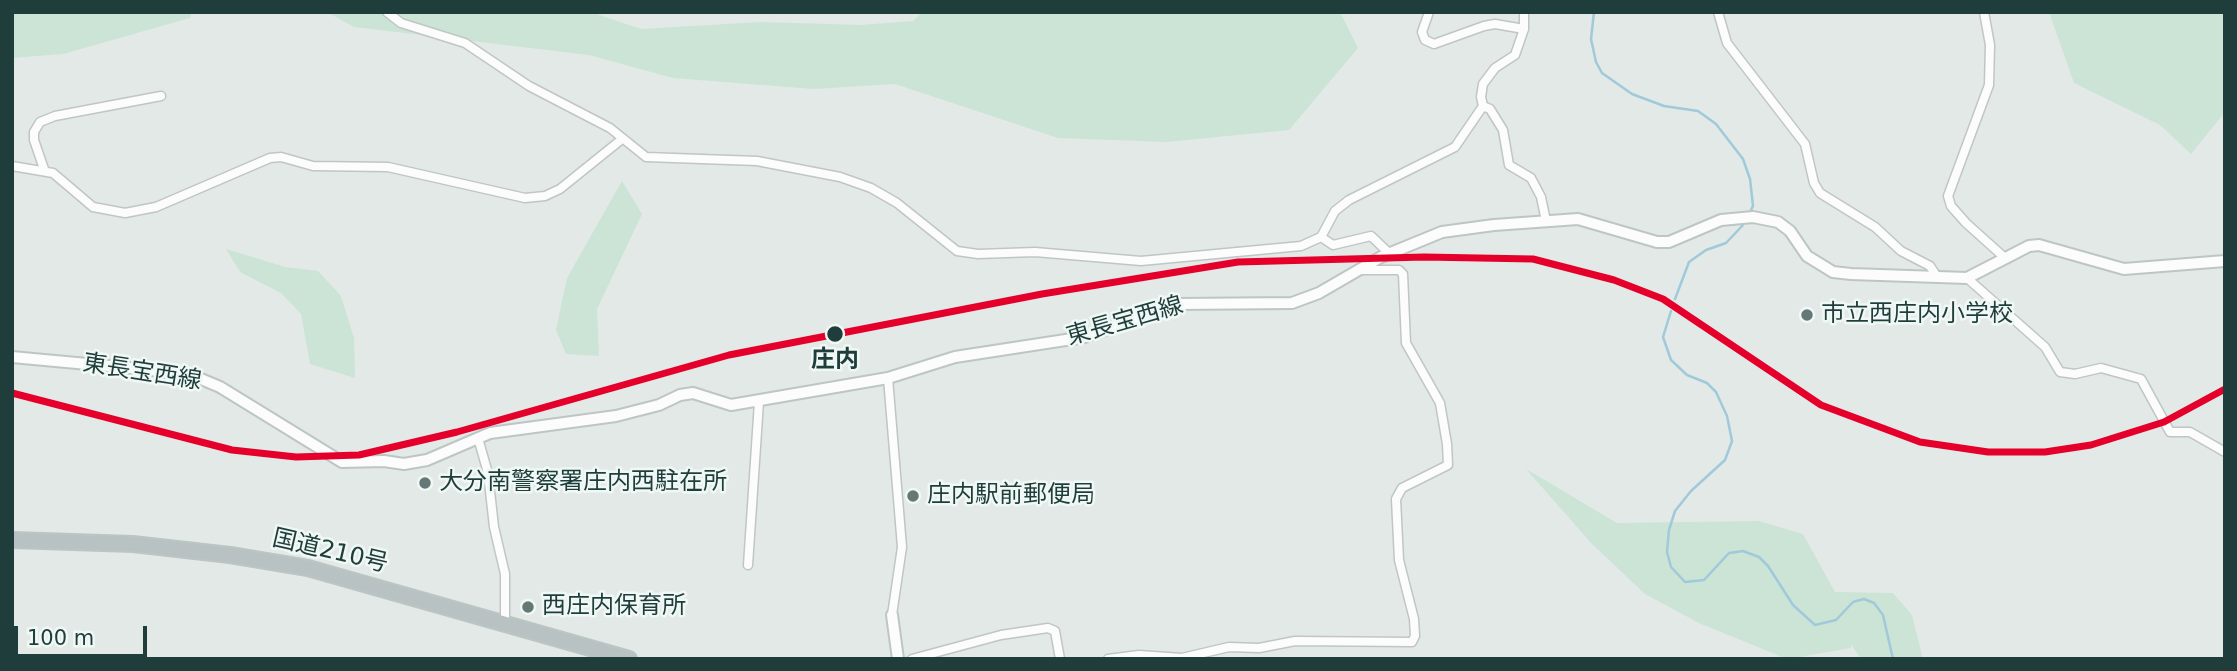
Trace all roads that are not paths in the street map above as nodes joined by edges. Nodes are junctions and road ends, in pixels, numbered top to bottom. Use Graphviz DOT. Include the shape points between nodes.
graph roads {
  1 [pos="387,12"];
  2 [pos="1429,12"];
  3 [pos="1524,12"];
  4 [pos="1718,12"];
  5 [pos="1984,12"];
  6 [pos="1524,29"];
  7 [pos="161,96"];
  8 [pos="1483,106"];
  9 [pos="621,139"];
  10 [pos="12,166"];
  11 [pos="44,169"];
  12 [pos="1546,221"];
  13 [pos="1321,237"];
  14 [pos="1390,254"];
  15 [pos="2006,258"];
  16 [pos="2225,261"];
  17 [pos="1356,270"];
  18 [pos="1937,277"];
  19 [pos="1968,278"];
  20 [pos="12,357"];
  21 [pos="888,378"];
  22 [pos="759,402"];
  23 [pos="478,438"];
  24 [pos="2225,452"];
  25 [pos="12,540"];
  26 [pos="748,565"];
  27 [pos="892,615"];
  28 [pos="505,623"];
  29 [pos="629,659"];
  30 [pos="898,659"];
  31 [pos="912,659"];
  32 [pos="1060,659"];
  33 [pos="1108,659"];
  1 -- 9 [label="street" via="401,23 465,43 529,86 610,128"];
  2 -- 6 [label="street" via="1422,32 1425,40 1434,44 1494,24"];
  3 -- 6 [label="street"];
  4 -- 18 [label="street" via="1727,43 1805,144 1820,193 1875,227 1901,251 1930,266"];
  5 -- 15 [label="street" via="1990,46 1989,85 1948,196 1966,223"];
  6 -- 8 [label="street" via="1515,55 1495,68 1483,84"];
  7 -- 11 [label="street" via="40,122 34,141"];
  8 -- 12 [label="street" via="1503,130 1509,166 1531,178"];
  8 -- 13 [label="street" via="1455,148 1349,200 1335,211"];
  9 -- 11 [label="street" via="560,189 525,198 388,167 313,166 270,158 156,207 125,213 93,207"];
  9 -- 13 [label="street" via="646,157 757,161 856,182 897,202 957,251 978,254 1035,252 1142,261 1289,248"];
  10 -- 11 [label="street"];
  12 -- 14 [label="main road, 東長宝西線" via="1442,232"];
  12 -- 18 [label="main road, 東長宝西線" via="1593,221 1670,242 1721,220 1753,217 1778,222 1807,256 1833,272"];
  13 -- 14 [label="street" via="1334,244 1371,236"];
  14 -- 17 [label="main road, 東長宝西線"];
  15 -- 16 [label="main road, 東長宝西線" via="2039,245 2124,269"];
  15 -- 19 [label="main road, 東長宝西線"];
  17 -- 21 [label="main road, 東長宝西線" via="1292,303 1180,304 1085,337 955,358"];
  17 -- 33 [label="street" via="1399,270 1403,274 1406,343 1440,403 1447,444 1448,465 1402,488 1396,499 1399,560 1414,620 1412,642 1294,640 1259,648 1229,647 1181,659"];
  18 -- 19 [label="main road, 東長宝西線"];
  19 -- 24 [label="street" via="2045,347 2060,372 2101,368 2141,379 2170,432 2190,432"];
  20 -- 23 [label="main road, 東長宝西線" via="201,379 347,463 419,462"];
  21 -- 22 [label="main road, 東長宝西線"];
  21 -- 27 [label="street" via="902,547"];
  22 -- 23 [label="main road, 東長宝西線" via="731,405 693,393 616,416"];
  22 -- 26 [label="street"];
  23 -- 28 [label="street" via="505,574"];
  25 -- 28 [label="highway, 国道210号" via="133,544 274,561"];
  27 -- 30 [label="main road"];
  28 -- 29 [label="highway, 国道210号"];
  31 -- 32 [label="street" via="1001,635 1048,628 1055,631"];
}
